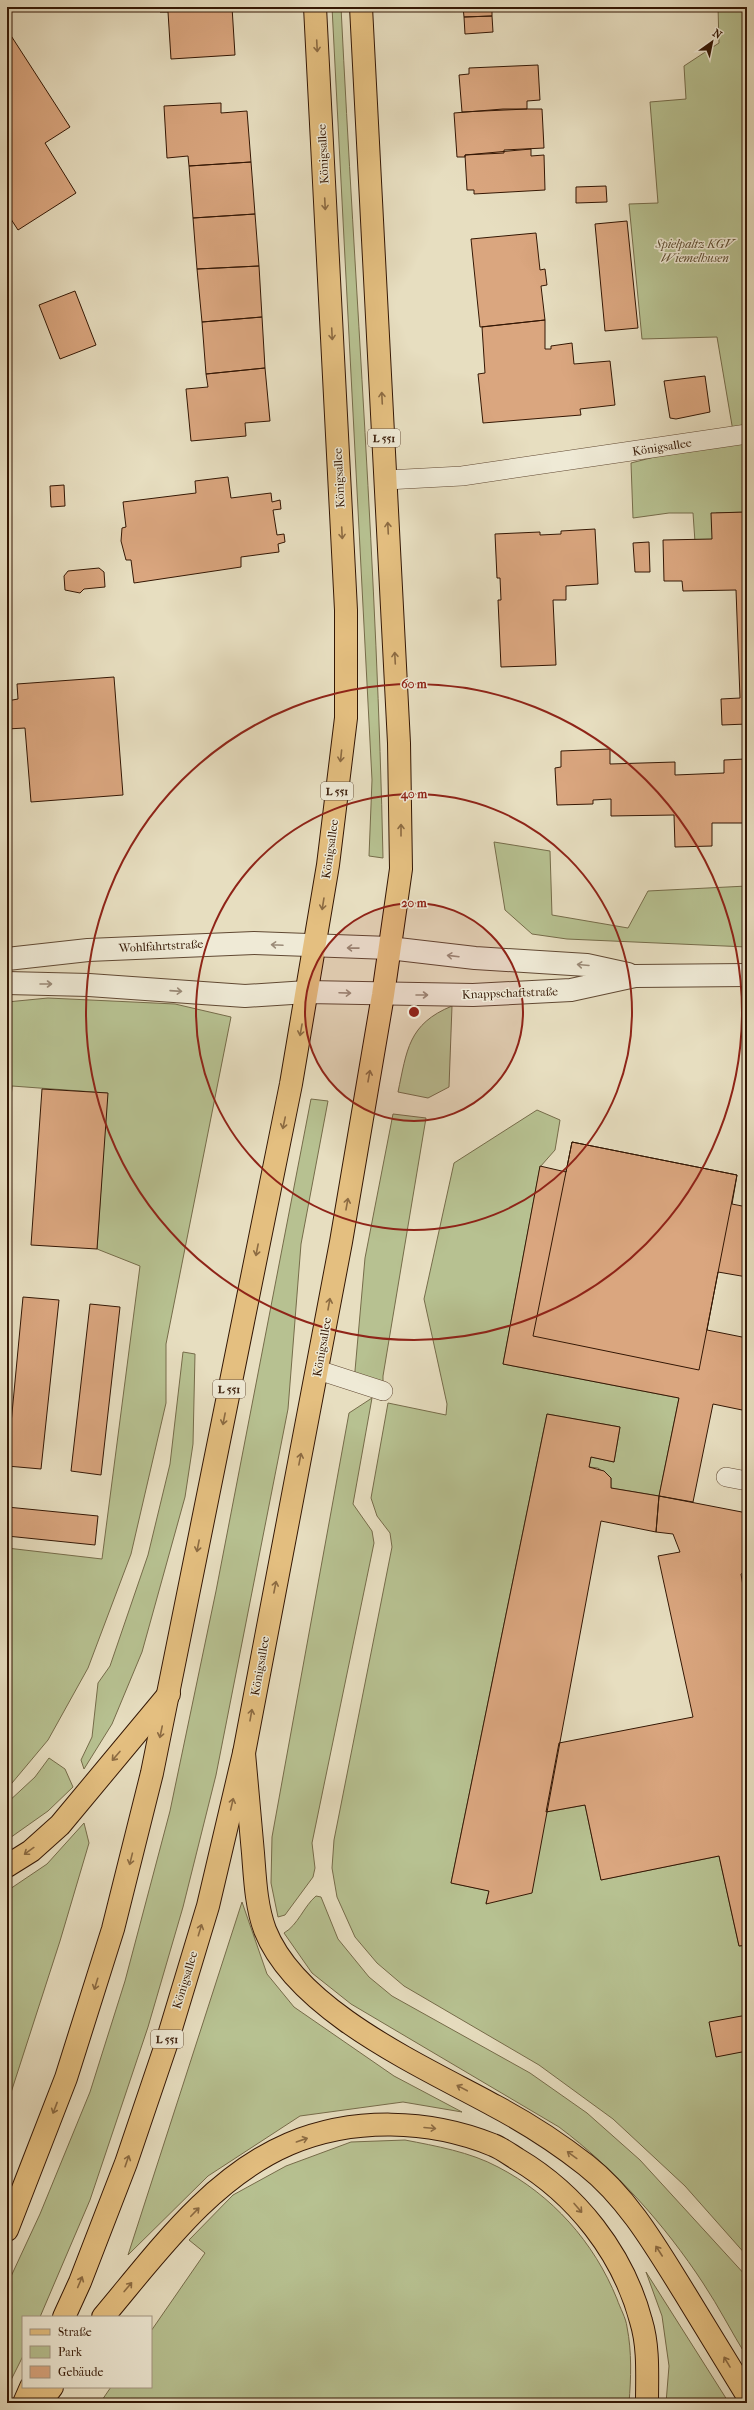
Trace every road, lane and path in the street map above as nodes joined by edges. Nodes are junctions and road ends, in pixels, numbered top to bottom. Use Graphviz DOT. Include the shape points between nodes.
graph roads {
  1 [pos="315,7"];
  2 [pos="361,7"];
  3 [pos="747,434"];
  4 [pos="386,480"];
  5 [pos="316,947"];
  6 [pos="390,948"];
  7 [pos="7,959"];
  8 [pos="747,975"];
  9 [pos="634,976"];
  10 [pos="7,983"];
  11 [pos="307,992"];
  12 [pos="383,995"];
  13 [pos="318,1370"];
  14 [pos="383,1392"];
  15 [pos="726,1477"];
  16 [pos="747,1481"];
  17 [pos="169,1694"];
  18 [pos="244,1753"];
  19 [pos="7,1866"];
  20 [pos="7,2230"];
  21 [pos="64,2316"];
  22 [pos="104,2316"];
  23 [pos="31,2388"];
  24 [pos="51,2388"];
  25 [pos="747,2395"];
  26 [pos="24,2403"];
  27 [pos="40,2403"];
  28 [pos="647,2403"];
  1 -- 5 [label="main road, Königsallee / L 551, one-way" via="346,610 346,718"];
  4 -- 2 [label="main road, Königsallee / L 551, one-way"];
  3 -- 4 [label="lane, Königsallee" via="462,476"];
  6 -- 4 [label="main road, Königsallee / L 551, one-way" via="401,869 401,774"];
  6 -- 5 [label="street, one-way"];
  5 -- 7 [label="street, Wohlfahrtstraße, one-way" via="254,943 196,944 88,950"];
  5 -- 11 [label="main road, Königsallee / L 551"];
  9 -- 6 [label="street, Knappschaftstraße, one-way" via="587,965 475,958"];
  6 -- 12 [label="main road, Königsallee / L 551"];
  8 -- 9 [label="street, Knappschaftstraße"];
  12 -- 9 [label="street, Knappschaftstraße, one-way" via="473,995 571,990"];
  10 -- 11 [label="street, one-way" via="89,984 245,996"];
  11 -- 12 [label="street, one-way"];
  11 -- 17 [label="main road, Königsallee / L 551, one-way" via="292,1084"];
  13 -- 12 [label="main road, Königsallee / L 551, one-way"];
  13 -- 14 [label="lane"];
  18 -- 13 [label="main road, Königsallee / L 551, one-way"];
  15 -- 16 [label="lane"];
  17 -- 19 [label="main road, one-way" via="60,1825 31,1851"];
  17 -- 20 [label="main road, Königsallee / L 551, one-way" via="113,1929 66,2078"];
  21 -- 18 [label="main road, Königsallee / L 551, one-way" via="126,2163 166,2045 208,1906"];
  25 -- 18 [label="main road, one-way" via="657,2248 626,2205 588,2166 498,2107 404,2057 366,2033 318,1999 288,1969 265,1930 256,1890"];
  22 -- 28 [label="main road, one-way" via="168,2240 205,2201 246,2168 289,2144 338,2128 387,2124 437,2128 494,2145 543,2174 575,2205 602,2238 625,2277 642,2321 647,2368"];
  23 -- 26 [label="main road"];
  24 -- 27 [label="main road"];
}
